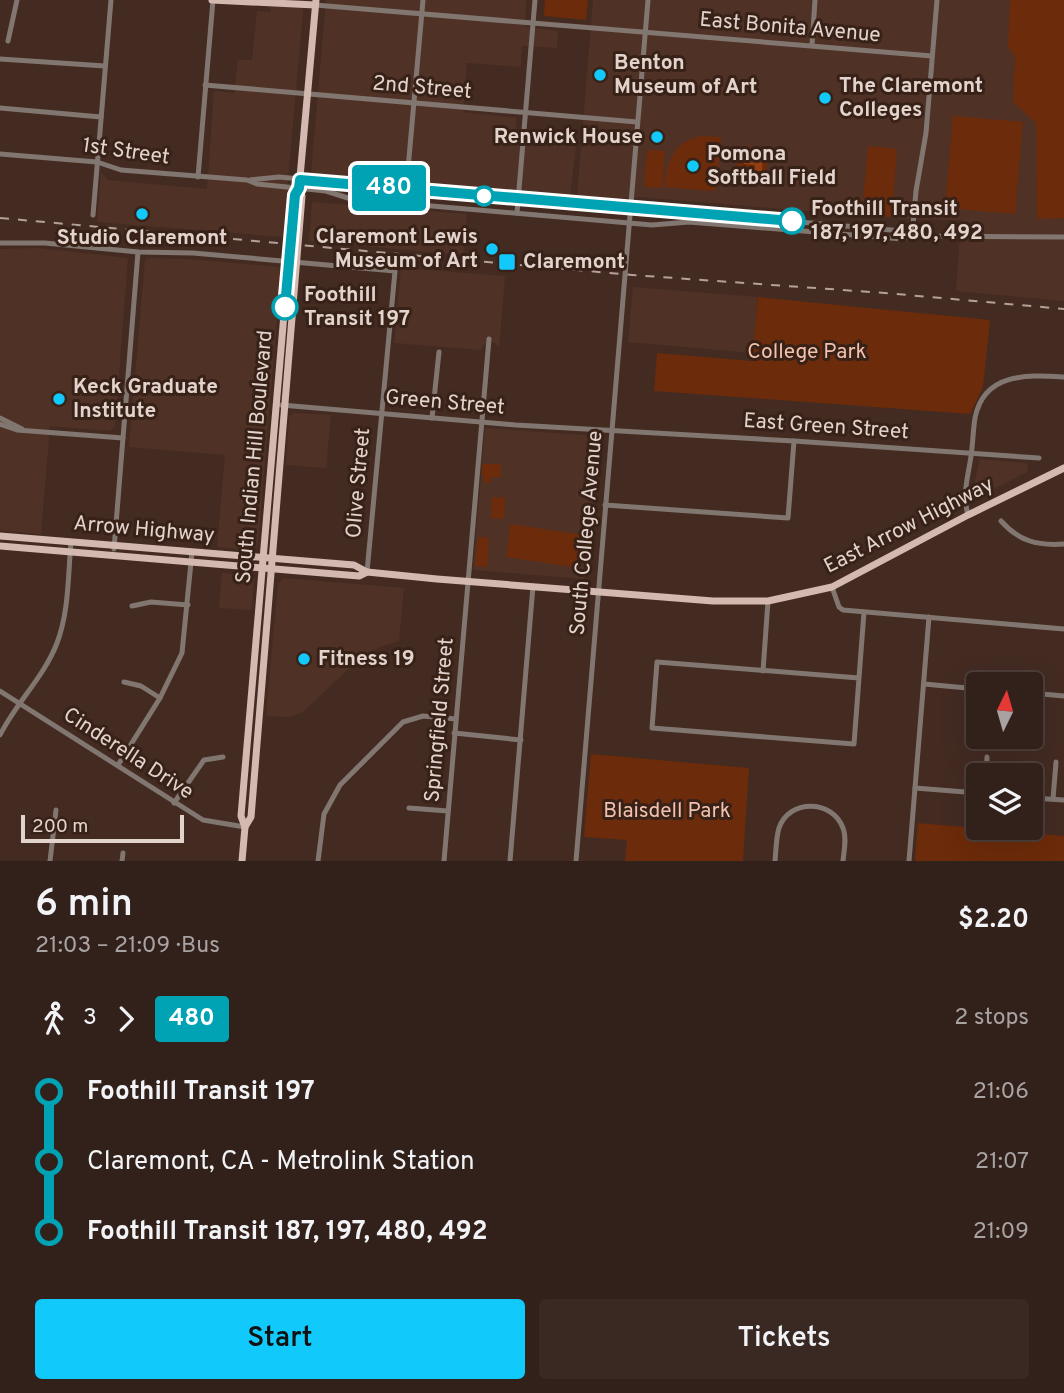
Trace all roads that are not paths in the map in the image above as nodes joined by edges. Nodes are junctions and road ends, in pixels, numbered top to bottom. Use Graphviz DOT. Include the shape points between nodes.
graph roads {
  1 [pos="17,0"];
  2 [pos="111,0"];
  3 [pos="213,0"];
  4 [pos="423,0"];
  5 [pos="535,0"];
  6 [pos="648,0"];
  7 [pos="816,0"];
  8 [pos="937,0"];
  9 [pos="265,1"];
  10 [pos="315,3"];
  11 [pos="421,13"];
  12 [pos="533,22"];
  13 [pos="645,32"];
  14 [pos="8,41"];
  15 [pos="811,46"];
  16 [pos="932,56"];
  17 [pos="1,59"];
  18 [pos="105,66"];
  19 [pos="205,85"];
  20 [pos="308,93"];
  21 [pos="414,102"];
  22 [pos="0,108"];
  23 [pos="526,112"];
  24 [pos="101,117"];
  25 [pos="637,122"];
  26 [pos="0,154"];
  27 [pos="97,162"];
  28 [pos="198,177"];
  29 [pos="300,184"];
  30 [pos="407,189"];
  31 [pos="519,199"];
  32 [pos="405,204"];
  33 [pos="630,208"];
  34 [pos="517,213"];
  35 [pos="93,215"];
  36 [pos="629,223"];
  37 [pos="912,236"];
  38 [pos="1064,237"];
  39 [pos="0,243"];
  40 [pos="138,252"];
  41 [pos="293,261"];
  42 [pos="489,339"];
  43 [pos="439,352"];
  44 [pos="1064,377"];
  45 [pos="281,405"];
  46 [pos="381,413"];
  47 [pos="0,418"];
  48 [pos="432,418"];
  49 [pos="480,422"];
  50 [pos="0,424"];
  51 [pos="22,429"];
  52 [pos="611,429"];
  53 [pos="123,438"];
  54 [pos="794,441"];
  55 [pos="972,452"];
  56 [pos="1039,458"];
  57 [pos="1064,468"];
  58 [pos="605,505"];
  59 [pos="968,515"];
  60 [pos="1001,521"];
  61 [pos="0,536"];
  62 [pos="71,542"];
  63 [pos="1064,544"];
  64 [pos="0,545"];
  65 [pos="114,546"];
  66 [pos="70,552"];
  67 [pos="192,552"];
  68 [pos="113,556"];
  69 [pos="268,558"];
  70 [pos="192,562"];
  71 [pos="267,568"];
  72 [pos="367,572"];
  73 [pos="467,581"];
  74 [pos="533,586"];
  75 [pos="832,587"];
  76 [pos="598,591"];
  77 [pos="768,601"];
  78 [pos="188,605"];
  79 [pos="132,606"];
  80 [pos="864,612"];
  81 [pos="929,617"];
  82 [pos="1064,629"];
  83 [pos="763,671"];
  84 [pos="859,678"];
  85 [pos="124,682"];
  86 [pos="924,684"];
  87 [pos="966,688"];
  88 [pos="0,691"];
  89 [pos="1043,694"];
  90 [pos="1064,696"];
  91 [pos="160,698"];
  92 [pos="20,704"];
  93 [pos="456,719"];
  94 [pos="454,733"];
  95 [pos="0,735"];
  96 [pos="521,740"];
  97 [pos="223,757"];
  98 [pos="987,757"];
  99 [pos="1056,762"];
  100 [pos="987,763"];
  101 [pos="118,765"];
  102 [pos="915,788"];
  103 [pos="966,792"];
  104 [pos="1043,799"];
  105 [pos="1053,799"];
  106 [pos="1064,800"];
  107 [pos="174,803"];
  108 [pos="409,808"];
  109 [pos="56,810"];
  110 [pos="448,811"];
  111 [pos="245,827"];
  112 [pos="123,853"];
  113 [pos="50,861"];
  114 [pos="122,861"];
  115 [pos="242,861"];
  116 [pos="318,861"];
  117 [pos="444,861"];
  118 [pos="510,861"];
  119 [pos="576,861"];
  120 [pos="775,861"];
  121 [pos="843,861"];
  122 [pos="909,861"];
  1 -- 14 [label="street"];
  2 -- 18 [label="street"];
  3 -- 9 [label="main road"];
  3 -- 19 [label="street"];
  4 -- 11 [label="street"];
  5 -- 12 [label="street"];
  6 -- 13 [label="street, South College Avenue"];
  7 -- 15 [label="street"];
  8 -- 16 [label="street"];
  9 -- 10 [label="main road"];
  10 -- 11 [label="street, East Bonita Avenue"];
  10 -- 20 [label="main road, South Indian Hill Boulevard"];
  11 -- 12 [label="street, East Bonita Avenue"];
  11 -- 21 [label="street"];
  12 -- 13 [label="street, East Bonita Avenue"];
  12 -- 23 [label="street"];
  13 -- 15 [label="street, East Bonita Avenue"];
  13 -- 25 [label="street, South College Avenue"];
  15 -- 16 [label="street, East Bonita Avenue"];
  16 -- 37 [label="street"];
  17 -- 18 [label="street"];
  18 -- 24 [label="street"];
  19 -- 20 [label="street, 2nd Street"];
  19 -- 28 [label="street"];
  20 -- 21 [label="street, 2nd Street"];
  20 -- 29 [label="main road, South Indian Hill Boulevard"];
  21 -- 23 [label="street, 2nd Street"];
  21 -- 30 [label="street"];
  22 -- 24 [label="street"];
  23 -- 25 [label="street, 2nd Street"];
  23 -- 31 [label="street"];
  24 -- 27 [label="street"];
  25 -- 33 [label="street, South College Avenue"];
  26 -- 27 [label="street, 1st Street"];
  27 -- 28 [label="street, 1st Street" via="121,170"];
  27 -- 35 [label="street"];
  28 -- 29 [label="street, 1st Street" via="270,177"];
  29 -- 30 [label="street, 1st Street"];
  29 -- 32 [label="street, 1st Street" via="351,199"];
  29 -- 41 [label="main road, South Indian Hill Boulevard"];
  30 -- 31 [label="street, 1st Street"];
  30 -- 32 [label="street"];
  31 -- 33 [label="street, 1st Street"];
  31 -- 34 [label="street"];
  32 -- 34 [label="street, 1st Street"];
  33 -- 36 [label="street, South College Avenue"];
  33 -- 37 [label="street, 1st Street" via="903,231"];
  34 -- 36 [label="street, 1st Street"];
  36 -- 37 [label="street, 1st Street" via="689,222 902,239"];
  36 -- 52 [label="street, South College Avenue"];
  37 -- 38 [label="street, 1st Street"];
  39 -- 40 [label="street"];
  40 -- 41 [label="street"];
  40 -- 53 [label="street"];
  41 -- 45 [label="main road, South Indian Hill Boulevard"];
  41 -- 46 [label="street, Olive Street" via="395,271"];
  42 -- 49 [label="street, Springfield Street"];
  43 -- 48 [label="street"];
  44 -- 55 [label="street" via="1020,376 993,388 978,408"];
  45 -- 46 [label="street, Green Street"];
  45 -- 69 [label="main road, South Indian Hill Boulevard"];
  46 -- 48 [label="street, Green Street"];
  46 -- 72 [label="street, Olive Street"];
  47 -- 51 [label="street"];
  48 -- 49 [label="street, Green Street"];
  49 -- 52 [label="street, Green Street"];
  49 -- 73 [label="street, Springfield Street"];
  50 -- 51 [label="street"];
  51 -- 53 [label="street"];
  52 -- 54 [label="street, East Green Street"];
  52 -- 58 [label="street, South College Avenue"];
  53 -- 65 [label="street"];
  54 -- 55 [label="street, East Green Street"];
  54 -- 58 [label="street" via="788,518"];
  55 -- 56 [label="street, East Green Street"];
  55 -- 59 [label="street" via="964,491"];
  57 -- 59 [label="main road, East Arrow Highway"];
  58 -- 76 [label="street, South College Avenue"];
  59 -- 75 [label="main road, East Arrow Highway"];
  60 -- 63 [label="street" via="1029,542"];
  61 -- 62 [label="main road, Arrow Highway"];
  62 -- 65 [label="main road, Arrow Highway"];
  62 -- 66 [label="street"];
  64 -- 66 [label="main road, Arrow Highway"];
  65 -- 67 [label="main road, Arrow Highway"];
  65 -- 68 [label="street"];
  66 -- 68 [label="main road, Arrow Highway"];
  66 -- 92 [label="street" via="57,644"];
  67 -- 69 [label="main road, Arrow Highway"];
  67 -- 70 [label="street"];
  68 -- 70 [label="main road, Arrow Highway"];
  69 -- 71 [label="main road, South Indian Hill Boulevard"];
  69 -- 72 [label="main road, Arrow Highway" via="354,565"];
  70 -- 71 [label="main road, Arrow Highway"];
  70 -- 78 [label="street"];
  71 -- 72 [label="main road, Arrow Highway" via="359,576"];
  71 -- 111 [label="main road, South Indian Hill Boulevard" via="241,816"];
  72 -- 73 [label="main road, Arrow Highway"];
  73 -- 74 [label="main road, Arrow Highway"];
  73 -- 93 [label="street, Springfield Street"];
  74 -- 76 [label="main road, Arrow Highway"];
  74 -- 96 [label="street"];
  75 -- 77 [label="main road, East Arrow Highway"];
  75 -- 80 [label="street" via="839,607"];
  76 -- 77 [label="main road, East Arrow Highway"];
  76 -- 119 [label="street, South College Avenue"];
  77 -- 83 [label="street"];
  78 -- 79 [label="street" via="151,602"];
  78 -- 91 [label="street" via="182,653"];
  80 -- 81 [label="street"];
  80 -- 84 [label="street"];
  81 -- 82 [label="street"];
  81 -- 86 [label="street"];
  83 -- 84 [label="street"];
  83 -- 84 [label="street" via="657,662 652,728 854,744"];
  85 -- 91 [label="street"];
  86 -- 87 [label="street"];
  86 -- 102 [label="street"];
  88 -- 92 [label="street, Cinderella Drive"];
  89 -- 90 [label="street"];
  91 -- 101 [label="street"];
  92 -- 95 [label="street"];
  92 -- 101 [label="street, Cinderella Drive"];
  93 -- 94 [label="street, Springfield Street"];
  93 -- 116 [label="street" via="423,716 403,722 340,785 324,814"];
  94 -- 96 [label="street"];
  94 -- 110 [label="street, Springfield Street"];
  96 -- 118 [label="street"];
  97 -- 107 [label="street" via="204,760"];
  98 -- 100 [label="street"];
  99 -- 105 [label="street"];
  101 -- 107 [label="street, Cinderella Drive"];
  102 -- 103 [label="street"];
  102 -- 122 [label="street"];
  104 -- 105 [label="street"];
  105 -- 106 [label="street"];
  107 -- 111 [label="street, Cinderella Drive" via="202,820"];
  108 -- 110 [label="street"];
  109 -- 113 [label="street"];
  110 -- 117 [label="street, Springfield Street"];
  111 -- 115 [label="main road, South Indian Hill Boulevard"];
  112 -- 114 [label="street"];
  120 -- 121 [label="street" via="779,828 786,817 795,809 813,807 825,809 839,821 845,835"];
}
